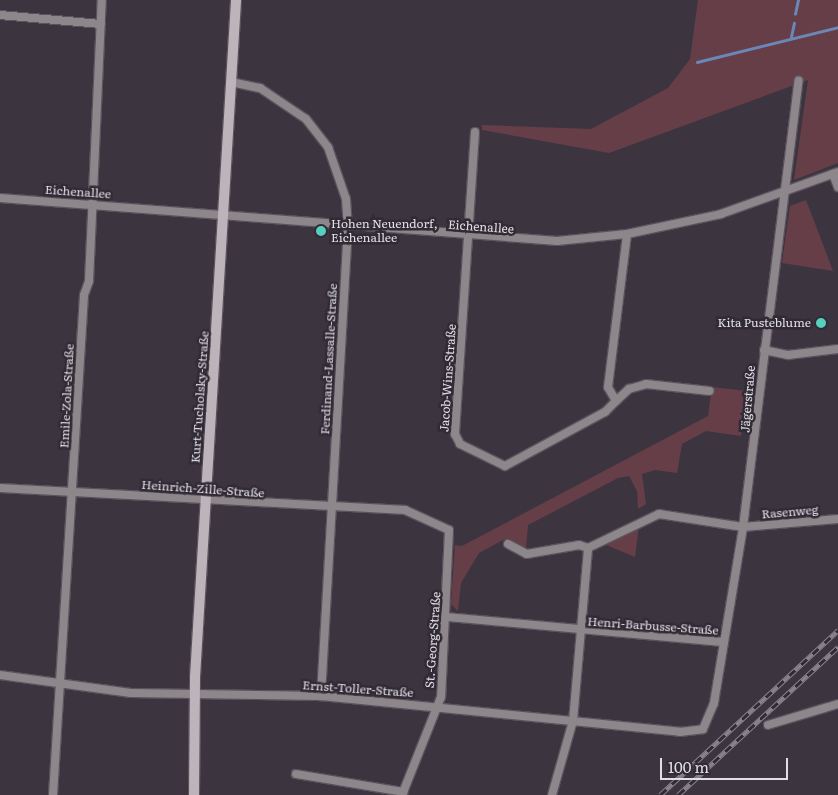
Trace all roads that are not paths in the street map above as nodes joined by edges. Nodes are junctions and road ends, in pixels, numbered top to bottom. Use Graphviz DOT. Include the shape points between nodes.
graph roads {
  1 [pos="102,0"];
  2 [pos="236,0"];
  3 [pos="0,15"];
  4 [pos="101,24"];
  5 [pos="799,80"];
  6 [pos="231,82"];
  7 [pos="474,132"];
  8 [pos="836,173"];
  9 [pos="838,187"];
  10 [pos="782,194"];
  11 [pos="0,198"];
  12 [pos="93,204"];
  13 [pos="223,216"];
  14 [pos="348,227"];
  15 [pos="627,234"];
  16 [pos="469,238"];
  17 [pos="838,349"];
  18 [pos="764,350"];
  19 [pos="710,391"];
  20 [pos="616,401"];
  21 [pos="0,488"];
  22 [pos="73,492"];
  23 [pos="206,500"];
  24 [pos="331,510"];
  25 [pos="405,510"];
  26 [pos="838,519"];
  27 [pos="743,527"];
  28 [pos="508,544"];
  29 [pos="588,548"];
  30 [pos="447,617"];
  31 [pos="580,632"];
  32 [pos="724,642"];
  33 [pos="0,674"];
  34 [pos="61,682"];
  35 [pos="194,694"];
  36 [pos="321,696"];
  37 [pos="838,704"];
  38 [pos="438,706"];
  39 [pos="709,720"];
  40 [pos="573,721"];
  41 [pos="768,725"];
  42 [pos="296,774"];
  43 [pos="403,794"];
  44 [pos="53,795"];
  45 [pos="194,795"];
  46 [pos="552,795"];
  1 -- 4 [label="street, Emile-Zola-Straße"];
  2 -- 6 [label="main road, Kurt-Tucholsky-Straße"];
  3 -- 4 [label="street"];
  4 -- 12 [label="street, Emile-Zola-Straße"];
  5 -- 10 [label="street, Jägerstraße"];
  6 -- 13 [label="main road, Kurt-Tucholsky-Straße"];
  6 -- 14 [label="street, Ferdinand-Lassalle-Straße" via="260,88 306,119 328,147 340,174"];
  7 -- 16 [label="street, Jacob-Wins-Straße"];
  8 -- 9 [label="street, Eichenallee"];
  8 -- 10 [label="street, Eichenallee"];
  10 -- 15 [label="street, Eichenallee" via="734,210"];
  10 -- 18 [label="street, Jägerstraße"];
  11 -- 12 [label="street, Eichenallee"];
  12 -- 13 [label="street, Eichenallee"];
  12 -- 22 [label="street, Emile-Zola-Straße"];
  13 -- 14 [label="street, Eichenallee"];
  13 -- 23 [label="main road, Kurt-Tucholsky-Straße"];
  14 -- 16 [label="street, Eichenallee"];
  14 -- 24 [label="street, Ferdinand-Lassalle-Straße"];
  15 -- 16 [label="street, Eichenallee" via="557,241"];
  15 -- 20 [label="street" via="608,387"];
  16 -- 20 [label="street, Jacob-Wins-Straße" via="456,441 504,466 605,412"];
  17 -- 18 [label="street" via="788,355"];
  18 -- 27 [label="street, Jägerstraße"];
  19 -- 20 [label="street, Jacob-Wins-Straße" via="646,384 629,389"];
  21 -- 22 [label="street, Heinrich-Zille-Straße"];
  22 -- 23 [label="street, Heinrich-Zille-Straße"];
  22 -- 34 [label="street, Emile-Zola-Straße"];
  23 -- 24 [label="street, Heinrich-Zille-Straße"];
  23 -- 35 [label="main road, Kurt-Tucholsky-Straße"];
  24 -- 25 [label="street, Heinrich-Zille-Straße"];
  24 -- 36 [label="street, Ferdinand-Lassalle-Straße"];
  25 -- 30 [label="street, St.-Georg-Straße" via="450,530"];
  26 -- 27 [label="street, Rasenweg"];
  27 -- 29 [label="street" via="659,514"];
  27 -- 32 [label="street, Jägerstraße"];
  28 -- 29 [label="street" via="527,554 579,545"];
  29 -- 31 [label="street, Henri-Barbusse-Straße"];
  30 -- 31 [label="street, Henri-Barbusse-Straße"];
  30 -- 38 [label="street, St.-Georg-Straße"];
  31 -- 32 [label="street, Henri-Barbusse-Straße"];
  31 -- 40 [label="street, Henri-Barbusse-Straße"];
  32 -- 39 [label="street, Jägerstraße"];
  33 -- 34 [label="street, Ernst-Toller-Straße"];
  34 -- 35 [label="street, Ernst-Toller-Straße" via="131,693"];
  34 -- 44 [label="street, Emile-Zola-Straße"];
  35 -- 36 [label="street, Ernst-Toller-Straße"];
  35 -- 45 [label="main road, Kurt-Tucholsky-Straße"];
  36 -- 38 [label="street, Ernst-Toller-Straße"];
  37 -- 41 [label="street"];
  38 -- 40 [label="street, Ernst-Toller-Straße"];
  38 -- 43 [label="street, St.-Georg-Straße"];
  39 -- 40 [label="street, Ernst-Toller-Straße" via="703,729 680,732"];
  40 -- 46 [label="street, Henri-Barbusse-Straße"];
  42 -- 43 [label="street, St.-Georg-Straße"];
}
